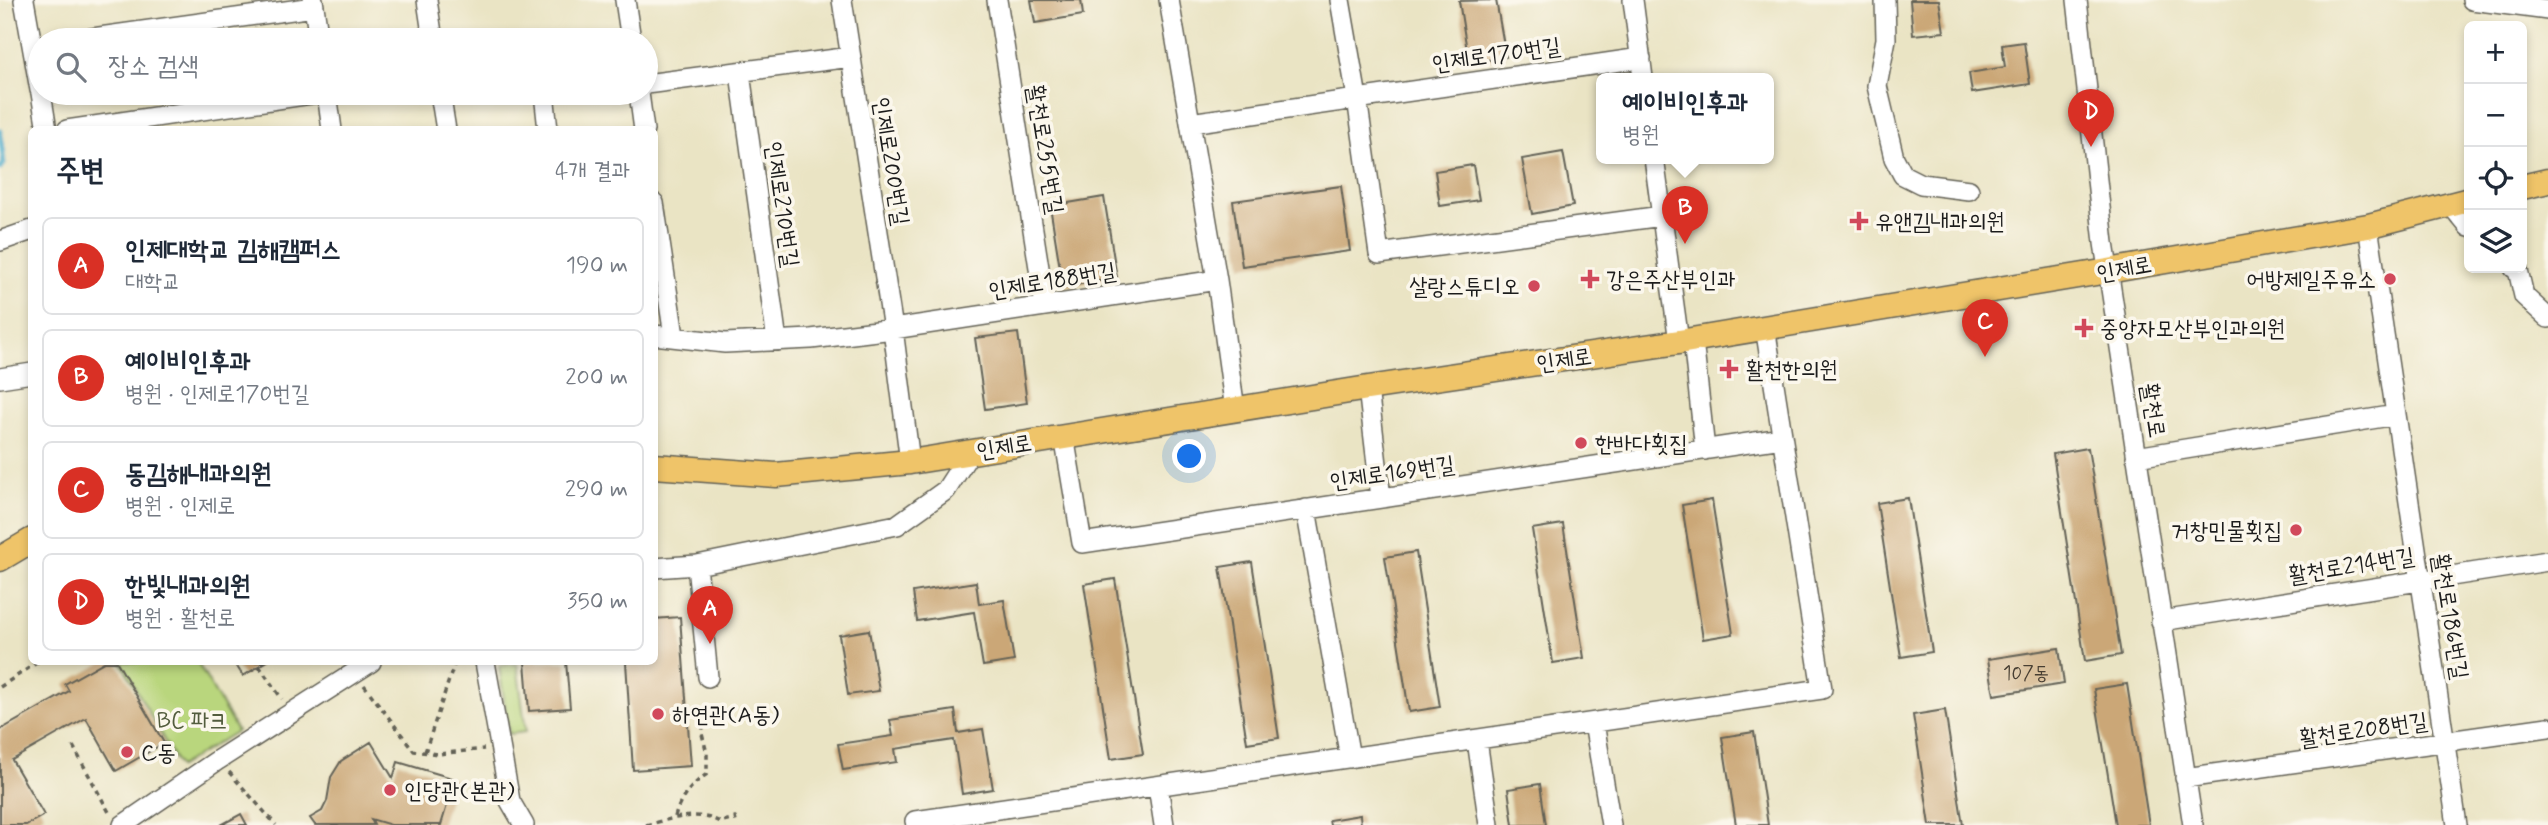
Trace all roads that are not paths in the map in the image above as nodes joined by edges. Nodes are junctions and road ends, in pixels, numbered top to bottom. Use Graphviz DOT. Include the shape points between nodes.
graph roads {
  1 [pos="24,0"];
  2 [pos="427,0"];
  3 [pos="625,0"];
  4 [pos="842,0"];
  5 [pos="997,0"];
  6 [pos="1169,0"];
  7 [pos="1340,0"];
  8 [pos="1633,0"];
  9 [pos="1885,0"];
  10 [pos="2077,0"];
  11 [pos="2472,0"];
  12 [pos="313,4"];
  13 [pos="2548,10"];
  14 [pos="31,28"];
  15 [pos="156,28"];
  16 [pos="317,28"];
  17 [pos="431,28"];
  18 [pos="629,28"];
  19 [pos="850,57"];
  20 [pos="1642,68"];
  21 [pos="740,73"];
  22 [pos="658,83"];
  23 [pos="1357,98"];
  24 [pos="43,105"];
  25 [pos="237,105"];
  26 [pos="329,105"];
  27 [pos="442,105"];
  28 [pos="545,105"];
  29 [pos="641,105"];
  30 [pos="1190,123"];
  31 [pos="46,126"];
  32 [pos="94,126"];
  33 [pos="331,126"];
  34 [pos="445,126"];
  35 [pos="548,126"];
  36 [pos="643,126"];
  37 [pos="1655,164"];
  38 [pos="2548,181"];
  39 [pos="2527,186"];
  40 [pos="1969,190"];
  41 [pos="2460,203"];
  42 [pos="1662,216"];
  43 [pos="2368,226"];
  44 [pos="28,231"];
  45 [pos="0,241"];
  46 [pos="658,256"];
  47 [pos="2108,271"];
  48 [pos="2518,273"];
  49 [pos="1217,279"];
  50 [pos="1045,306"];
  51 [pos="2548,318"];
  52 [pos="1765,327"];
  53 [pos="893,329"];
  54 [pos="664,336"];
  55 [pos="777,341"];
  56 [pos="1686,341"];
  57 [pos="28,374"];
  58 [pos="0,378"];
  59 [pos="1368,388"];
  60 [pos="1235,410"];
  61 [pos="2396,415"];
  62 [pos="1064,436"];
  63 [pos="1782,438"];
  64 [pos="1705,450"];
  65 [pos="971,452"];
  66 [pos="2136,457"];
  67 [pos="910,461"];
  68 [pos="658,466"];
  69 [pos="1381,498"];
  70 [pos="1306,509"];
  71 [pos="28,542"];
  72 [pos="0,559"];
  73 [pos="2548,561"];
  74 [pos="697,565"];
  75 [pos="658,568"];
  76 [pos="2420,579"];
  77 [pos="2161,621"];
  78 [pos="366,665"];
  79 [pos="486,665"];
  80 [pos="708,677"];
  81 [pos="1594,723"];
  82 [pos="2548,727"];
  83 [pos="1477,740"];
  84 [pos="2445,742"];
  85 [pos="1350,758"];
  86 [pos="2185,778"];
  87 [pos="1158,786"];
  88 [pos="915,821"];
  89 [pos="123,825"];
  90 [pos="523,825"];
  91 [pos="1164,825"];
  92 [pos="1489,825"];
  93 [pos="1611,825"];
  94 [pos="2193,825"];
  95 [pos="2457,825"];
  1 -- 14 [label="street"];
  2 -- 17 [label="street"];
  3 -- 18 [label="street"];
  4 -- 19 [label="street, 인제로200번길"];
  5 -- 50 [label="street, 활천로255번길"];
  6 -- 30 [label="street"];
  7 -- 23 [label="street"];
  8 -- 20 [label="street, 인제로170번길"];
  9 -- 40 [label="street" via="1886,39 1877,86 1894,158 1903,175 1921,184"];
  10 -- 47 [label="street, 활천로"];
  11 -- 13 [label="street"];
  12 -- 15 [label="street"];
  12 -- 16 [label="street"];
  19 -- 21 [label="street"];
  19 -- 53 [label="street, 인제로200번길"];
  20 -- 23 [label="street, 인제로170번길"];
  21 -- 22 [label="street"];
  21 -- 55 [label="street, 인제로210번길"];
  23 -- 30 [label="street, 인제로170번길"];
  23 -- 42 [label="street" via="1379,254"];
  24 -- 31 [label="street"];
  25 -- 32 [label="street"];
  26 -- 33 [label="street"];
  27 -- 34 [label="street"];
  28 -- 35 [label="street"];
  29 -- 36 [label="street"];
  30 -- 49 [label="street"];
  37 -- 42 [label="street"];
  38 -- 39 [label="main road"];
  41 -- 43 [label="main road, 인제로"];
  42 -- 56 [label="street"];
  43 -- 47 [label="main road, 인제로"];
  43 -- 61 [label="street, 활천로186번길"];
  44 -- 45 [label="street"];
  46 -- 54 [label="street"];
  47 -- 52 [label="main road, 인제로"];
  47 -- 66 [label="street, 활천로"];
  48 -- 51 [label="street" via="2524,296"];
  49 -- 50 [label="street, 인제로188번길"];
  49 -- 60 [label="street"];
  50 -- 53 [label="street, 인제로188번길"];
  52 -- 56 [label="main road, 인제로"];
  52 -- 63 [label="street"];
  53 -- 55 [label="street"];
  53 -- 67 [label="street, 인제로200번길"];
  54 -- 55 [label="street" via="725,343"];
  56 -- 59 [label="main road, 인제로"];
  56 -- 64 [label="street"];
  57 -- 58 [label="street"];
  59 -- 60 [label="main road, 인제로"];
  59 -- 69 [label="street"];
  60 -- 62 [label="main road, 인제로"];
  61 -- 66 [label="street"];
  61 -- 76 [label="street, 활천로186번길"];
  62 -- 65 [label="main road, 인제로"];
  62 -- 70 [label="street, 인제로169번길" via="1082,543"];
  63 -- 64 [label="street, 인제로169번길"];
  63 -- 81 [label="street" via="1822,689"];
  64 -- 69 [label="street, 인제로169번길"];
  65 -- 67 [label="main road, 인제로"];
  65 -- 74 [label="street" via="946,489 897,525"];
  66 -- 77 [label="street, 활천로"];
  67 -- 68 [label="main road, 인제로" via="776,475"];
  69 -- 70 [label="street, 인제로169번길"];
  70 -- 85 [label="street"];
  71 -- 72 [label="main road"];
  73 -- 76 [label="street, 활천로214번길"];
  74 -- 75 [label="street"];
  74 -- 80 [label="street"];
  76 -- 77 [label="street, 활천로214번길"];
  76 -- 84 [label="street, 활천로186번길"];
  77 -- 86 [label="street, 활천로"];
  78 -- 89 [label="street"];
  79 -- 90 [label="street" via="510,801"];
  81 -- 83 [label="street"];
  81 -- 93 [label="street"];
  82 -- 84 [label="street, 활천로208번길"];
  83 -- 85 [label="street"];
  83 -- 92 [label="street"];
  84 -- 86 [label="street, 활천로208번길"];
  84 -- 95 [label="street, 활천로186번길"];
  85 -- 87 [label="street"];
  86 -- 94 [label="street, 활천로"];
  87 -- 88 [label="street"];
  87 -- 91 [label="street"];
}
